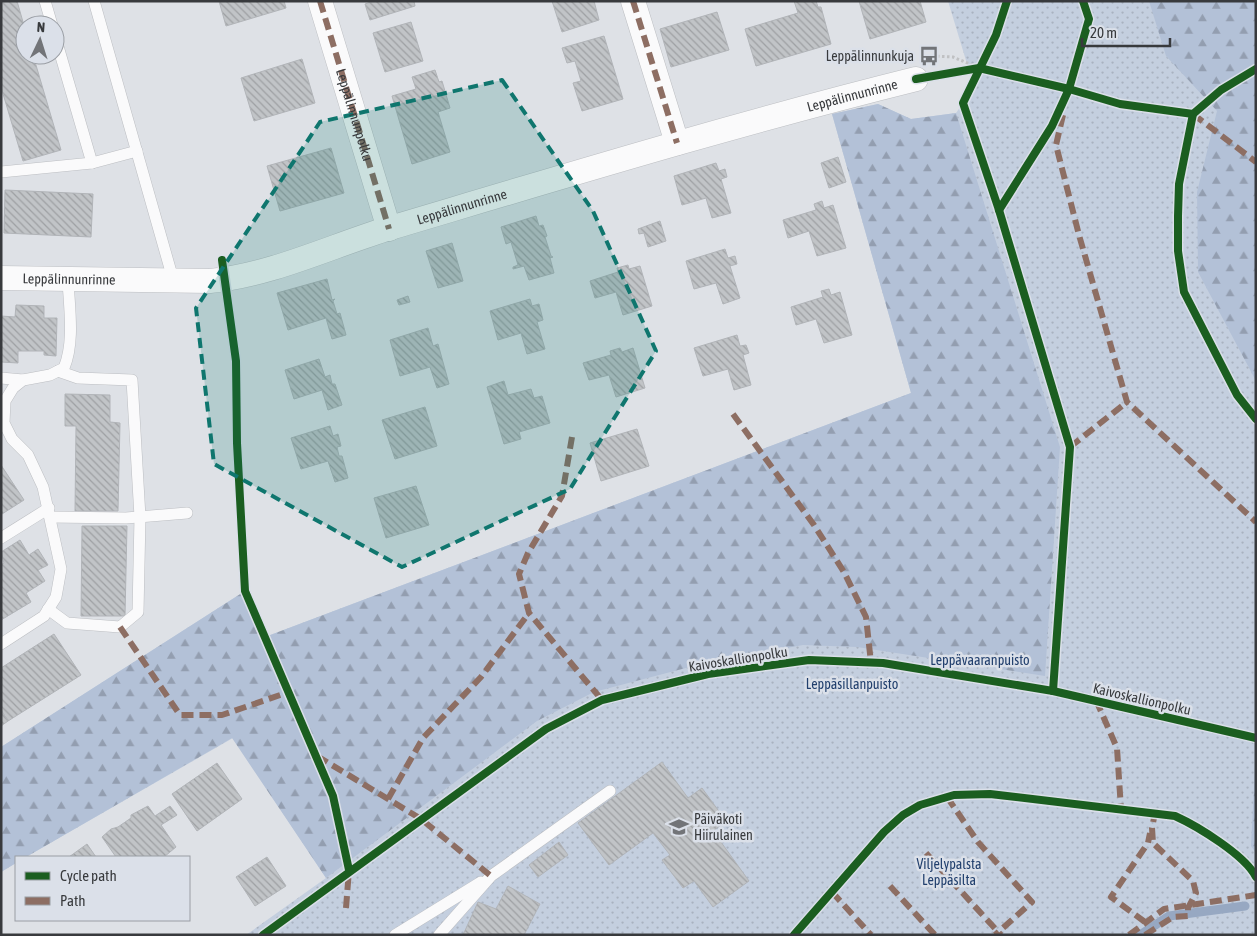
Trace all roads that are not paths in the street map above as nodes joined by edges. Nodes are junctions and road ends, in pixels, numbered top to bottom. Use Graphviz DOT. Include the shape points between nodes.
graph roads {
  1 [pos="45,1"];
  2 [pos="94,1"];
  3 [pos="320,1"];
  4 [pos="633,1"];
  5 [pos="49,15"];
  6 [pos="63,65"];
  7 [pos="916,79"];
  8 [pos="677,142"];
  9 [pos="137,151"];
  10 [pos="92,163"];
  11 [pos="1,172"];
  12 [pos="389,229"];
  13 [pos="1,278"];
  14 [pos="68,279"];
  15 [pos="173,279"];
  16 [pos="58,371"];
  17 [pos="1,378"];
  18 [pos="23,380"];
  19 [pos="5,435"];
  20 [pos="50,512"];
  21 [pos="187,514"];
  22 [pos="140,517"];
  23 [pos="1,538"];
  24 [pos="48,609"];
  25 [pos="1,644"];
  26 [pos="610,791"];
  27 [pos="491,876"];
  28 [pos="395,935"];
  29 [pos="439,935"];
  1 -- 5 [label="lane"];
  2 -- 9 [label="lane"];
  3 -- 12 [label="street, Leppälinnunpolku"];
  4 -- 8 [label="street"];
  6 -- 10 [label="lane"];
  7 -- 8 [label="street, Leppälinnunrinne"];
  8 -- 12 [label="street, Leppälinnunrinne"];
  9 -- 10 [label="lane"];
  9 -- 15 [label="lane"];
  10 -- 11 [label="lane"];
  12 -- 15 [label="street, Leppälinnunrinne" via="238,277 210,281"];
  13 -- 14 [label="street, Leppälinnunrinne"];
  14 -- 15 [label="street, Leppälinnunrinne"];
  14 -- 16 [label="lane" via="68,358 64,368"];
  16 -- 18 [label="lane"];
  16 -- 22 [label="lane" via="78,378 132,380"];
  17 -- 18 [label="lane"];
  18 -- 19 [label="lane" via="13,388 6,402"];
  19 -- 20 [label="lane" via="28,455"];
  20 -- 22 [label="lane"];
  20 -- 23 [label="lane"];
  20 -- 24 [label="lane" via="61,570 56,597"];
  21 -- 22 [label="lane"];
  22 -- 24 [label="lane" via="138,612 120,627 67,624"];
  24 -- 25 [label="lane" via="44,616"];
  26 -- 27 [label="lane"];
  27 -- 28 [label="lane"];
  27 -- 29 [label="lane"];
}
